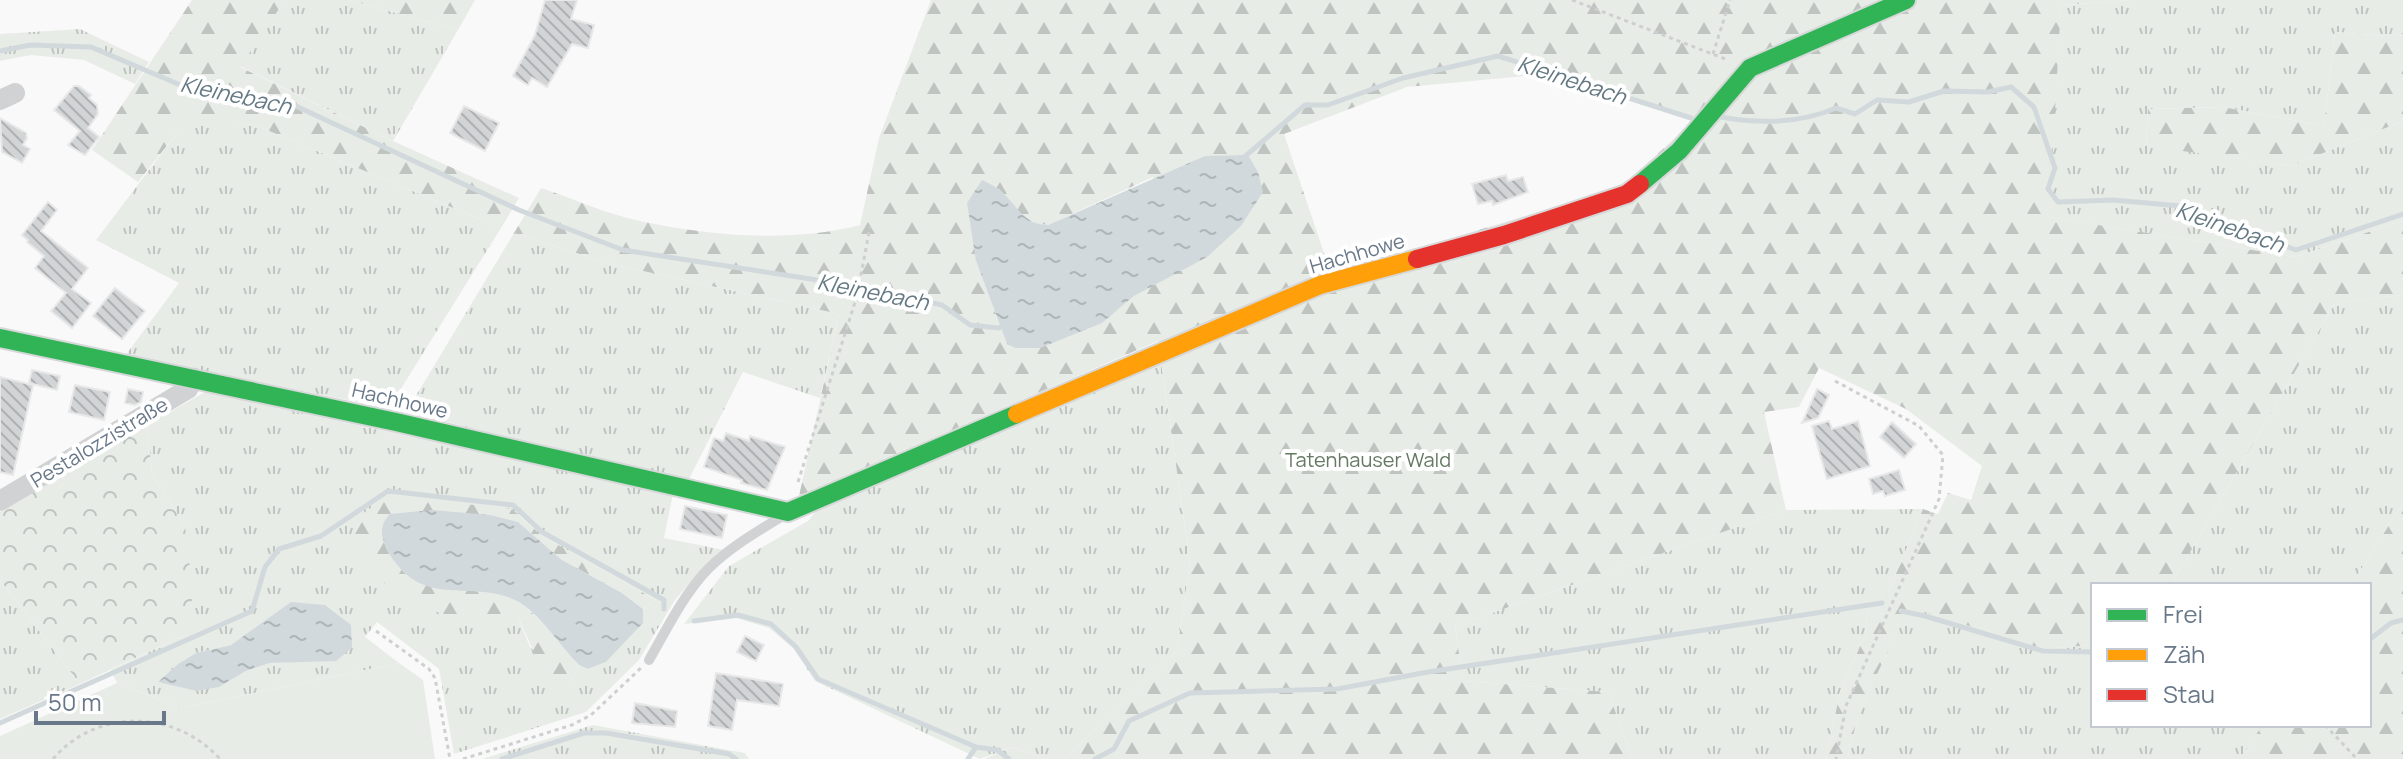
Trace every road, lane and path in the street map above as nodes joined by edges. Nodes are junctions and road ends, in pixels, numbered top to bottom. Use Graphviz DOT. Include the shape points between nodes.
graph roads {
  1 [pos="1572,0"];
  2 [pos="1730,0"];
  3 [pos="1906,0"];
  4 [pos="1713,54"];
  5 [pos="1750,68"];
  6 [pos="870,227"];
  7 [pos="0,338"];
  8 [pos="193,378"];
  9 [pos="1835,381"];
  10 [pos="797,484"];
  11 [pos="0,501"];
  12 [pos="788,512"];
  13 [pos="376,631"];
  14 [pos="649,660"];
  15 [pos="2327,727"];
  16 [pos="53,759"];
  17 [pos="220,759"];
  18 [pos="450,759"];
  19 [pos="463,759"];
  20 [pos="1836,759"];
  21 [pos="2357,759"];
  1 -- 4 [label="path"];
  2 -- 4 [label="path"];
  3 -- 5 [label="street, Hachhowe"];
  4 -- 5 [label="path"];
  5 -- 12 [label="street, Hachhowe" via="1679,151 1627,194 1504,235 1320,285"];
  6 -- 10 [label="path" via="857,296"];
  7 -- 8 [label="street, Hachhowe"];
  8 -- 11 [label="street, Pestalozzistraße" via="188,389"];
  8 -- 12 [label="street, Hachhowe"];
  9 -- 20 [label="path" via="1919,426 1943,455 1939,499 1846,706"];
  12 -- 14 [label="lane, Hachhowe" via="742,540 709,569"];
  13 -- 18 [label="path" via="435,678"];
  14 -- 19 [label="path" via="591,715"];
  15 -- 21 [label="path"];
  16 -- 17 [label="path" via="86,733 135,720 185,731"];
}
